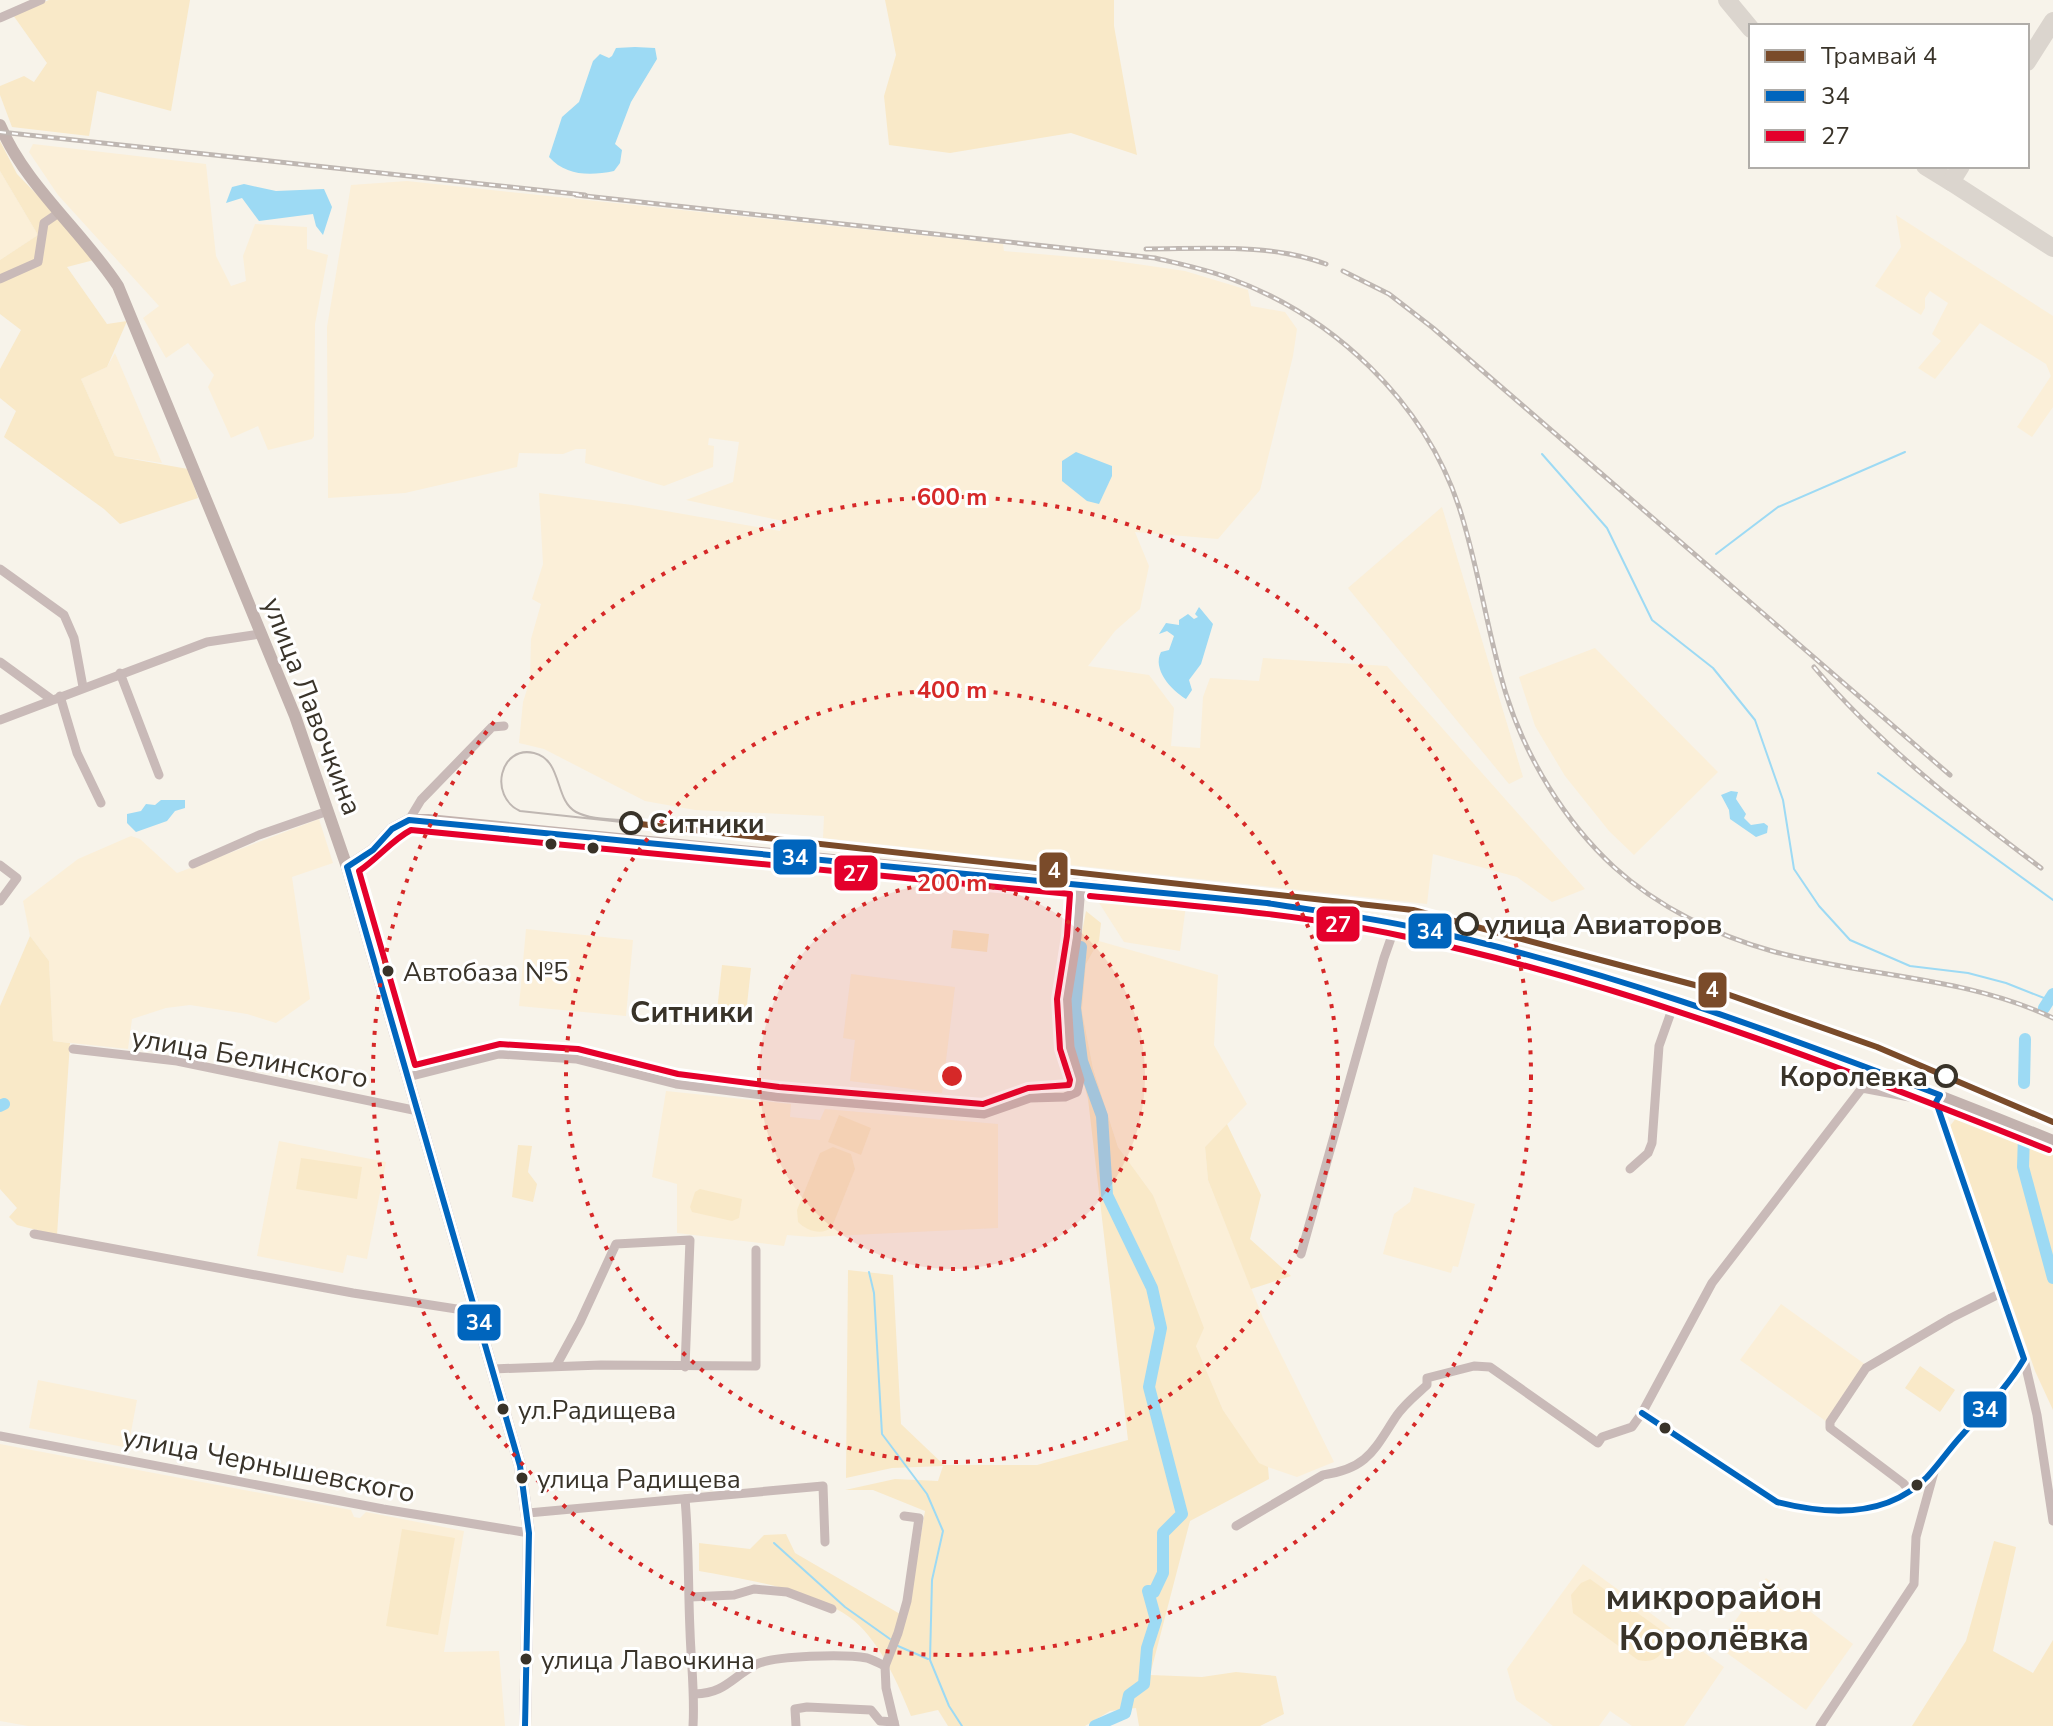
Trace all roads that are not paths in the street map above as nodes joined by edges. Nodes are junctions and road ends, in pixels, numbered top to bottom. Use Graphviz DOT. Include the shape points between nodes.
graph roads {
  1 [pos="41,0"];
  2 [pos="0,18"];
  3 [pos="0,125"];
  4 [pos="60,212"];
  5 [pos="0,279"];
  6 [pos="0,569"];
  7 [pos="260,634"];
  8 [pos="0,662"];
  9 [pos="120,673"];
  10 [pos="83,687"];
  11 [pos="56,697"];
  12 [pos="0,720"];
  13 [pos="504,726"];
  14 [pos="159,775"];
  15 [pos="101,803"];
  16 [pos="328,811"];
  17 [pos="409,820"];
  18 [pos="193,864"];
  19 [pos="0,865"];
  20 [pos="347,867"];
  21 [pos="1081,886"];
  22 [pos="0,901"];
  23 [pos="1396,924"];
  24 [pos="1675,1001"];
  25 [pos="73,1049"];
  26 [pos="408,1077"];
  27 [pos="1938,1099"];
  28 [pos="418,1111"];
  29 [pos="2053,1141"];
  30 [pos="1630,1169"];
  31 [pos="34,1234"];
  32 [pos="756,1250"];
  33 [pos="1301,1254"];
  34 [pos="2003,1292"];
  35 [pos="476,1312"];
  36 [pos="2024,1359"];
  37 [pos="556,1366"];
  38 [pos="685,1367"];
  39 [pos="493,1369"];
  40 [pos="1642,1413"];
  41 [pos="0,1436"];
  42 [pos="1934,1472"];
  43 [pos="1910,1491"];
  44 [pos="685,1499"];
  45 [pos="528,1513"];
  46 [pos="904,1516"];
  47 [pos="2053,1521"];
  48 [pos="1236,1526"];
  49 [pos="529,1533"];
  50 [pos="825,1542"];
  51 [pos="690,1597"];
  52 [pos="832,1609"];
  53 [pos="885,1666"];
  54 [pos="695,1694"];
  55 [pos="894,1724"];
  56 [pos="525,1726"];
  57 [pos="693,1726"];
  58 [pos="796,1726"];
  59 [pos="1820,1726"];
  1 -- 2 [label="street"];
  3 -- 4 [label="main road, улица Лавочкина" via="23,169"];
  4 -- 5 [label="street" via="44,223 38,262"];
  4 -- 7 [label="main road, улица Лавочкина" via="118,286"];
  6 -- 10 [label="street" via="64,615"];
  7 -- 9 [label="street" via="207,642"];
  7 -- 16 [label="main road, улица Лавочкина"];
  8 -- 11 [label="street"];
  9 -- 10 [label="street"];
  9 -- 14 [label="street"];
  10 -- 11 [label="street"];
  11 -- 12 [label="street"];
  11 -- 15 [label="street"];
  13 -- 17 [label="street" via="492,727 421,800"];
  16 -- 18 [label="street"];
  16 -- 20 [label="main road, улица Лавочкина"];
  17 -- 20 [label="main road"];
  17 -- 21 [label="main road" via="707,854"];
  19 -- 22 [label="street" via="17,878"];
  20 -- 26 [label="main road, улица Лавочкина"];
  21 -- 23 [label="main road" via="1267,903"];
  21 -- 26 [label="street" via="1067,999 1070,1047 1080,1080 1077,1092 1065,1097 1030,1098 984,1114 738,1092 676,1084 576,1059 499,1054"];
  23 -- 24 [label="main road" via="1571,968"];
  23 -- 33 [label="street"];
  24 -- 27 [label="main road" via="1796,1041"];
  24 -- 30 [label="street" via="1659,1046 1652,1143"];
  25 -- 28 [label="street, улица Белинского" via="177,1061"];
  26 -- 28 [label="main road, улица Лавочкина"];
  27 -- 29 [label="main road"];
  27 -- 34 [label="street"];
  27 -- 40 [label="street" via="1862,1088 1712,1283"];
  28 -- 35 [label="main road, улица Лавочкина"];
  31 -- 35 [label="street"];
  32 -- 38 [label="street" via="756,1366"];
  34 -- 36 [label="street"];
  34 -- 43 [label="street" via="1866,1368 1830,1422 1830,1428"];
  35 -- 39 [label="main road, улица Лавочкина"];
  36 -- 42 [label="street"];
  36 -- 47 [label="street"];
  37 -- 38 [label="street"];
  37 -- 38 [label="street" via="616,1244 690,1240"];
  37 -- 39 [label="street"];
  39 -- 45 [label="main road, улица Лавочкина"];
  40 -- 43 [label="street" via="1777,1502 1800,1509 1830,1513 1869,1508"];
  40 -- 48 [label="street" via="1632,1427 1598,1443 1490,1367 1427,1378 1427,1385 1364,1460 1323,1475"];
  41 -- 49 [label="street, улица Чернышевского"];
  42 -- 43 [label="street"];
  42 -- 59 [label="street" via="1916,1537 1914,1584"];
  44 -- 45 [label="street"];
  44 -- 50 [label="street" via="823,1486"];
  44 -- 51 [label="street"];
  45 -- 49 [label="main road, улица Лавочкина"];
  46 -- 53 [label="street" via="919,1518 907,1601"];
  49 -- 56 [label="main road, улица Лавочкина"];
  51 -- 52 [label="street" via="754,1589 787,1592"];
  51 -- 54 [label="street"];
  53 -- 54 [label="street" via="855,1657 775,1659 757,1663 713,1693"];
  53 -- 55 [label="street"];
  54 -- 57 [label="street"];
  55 -- 58 [label="street" via="880,1721 871,1710 807,1707 795,1709"];
}
